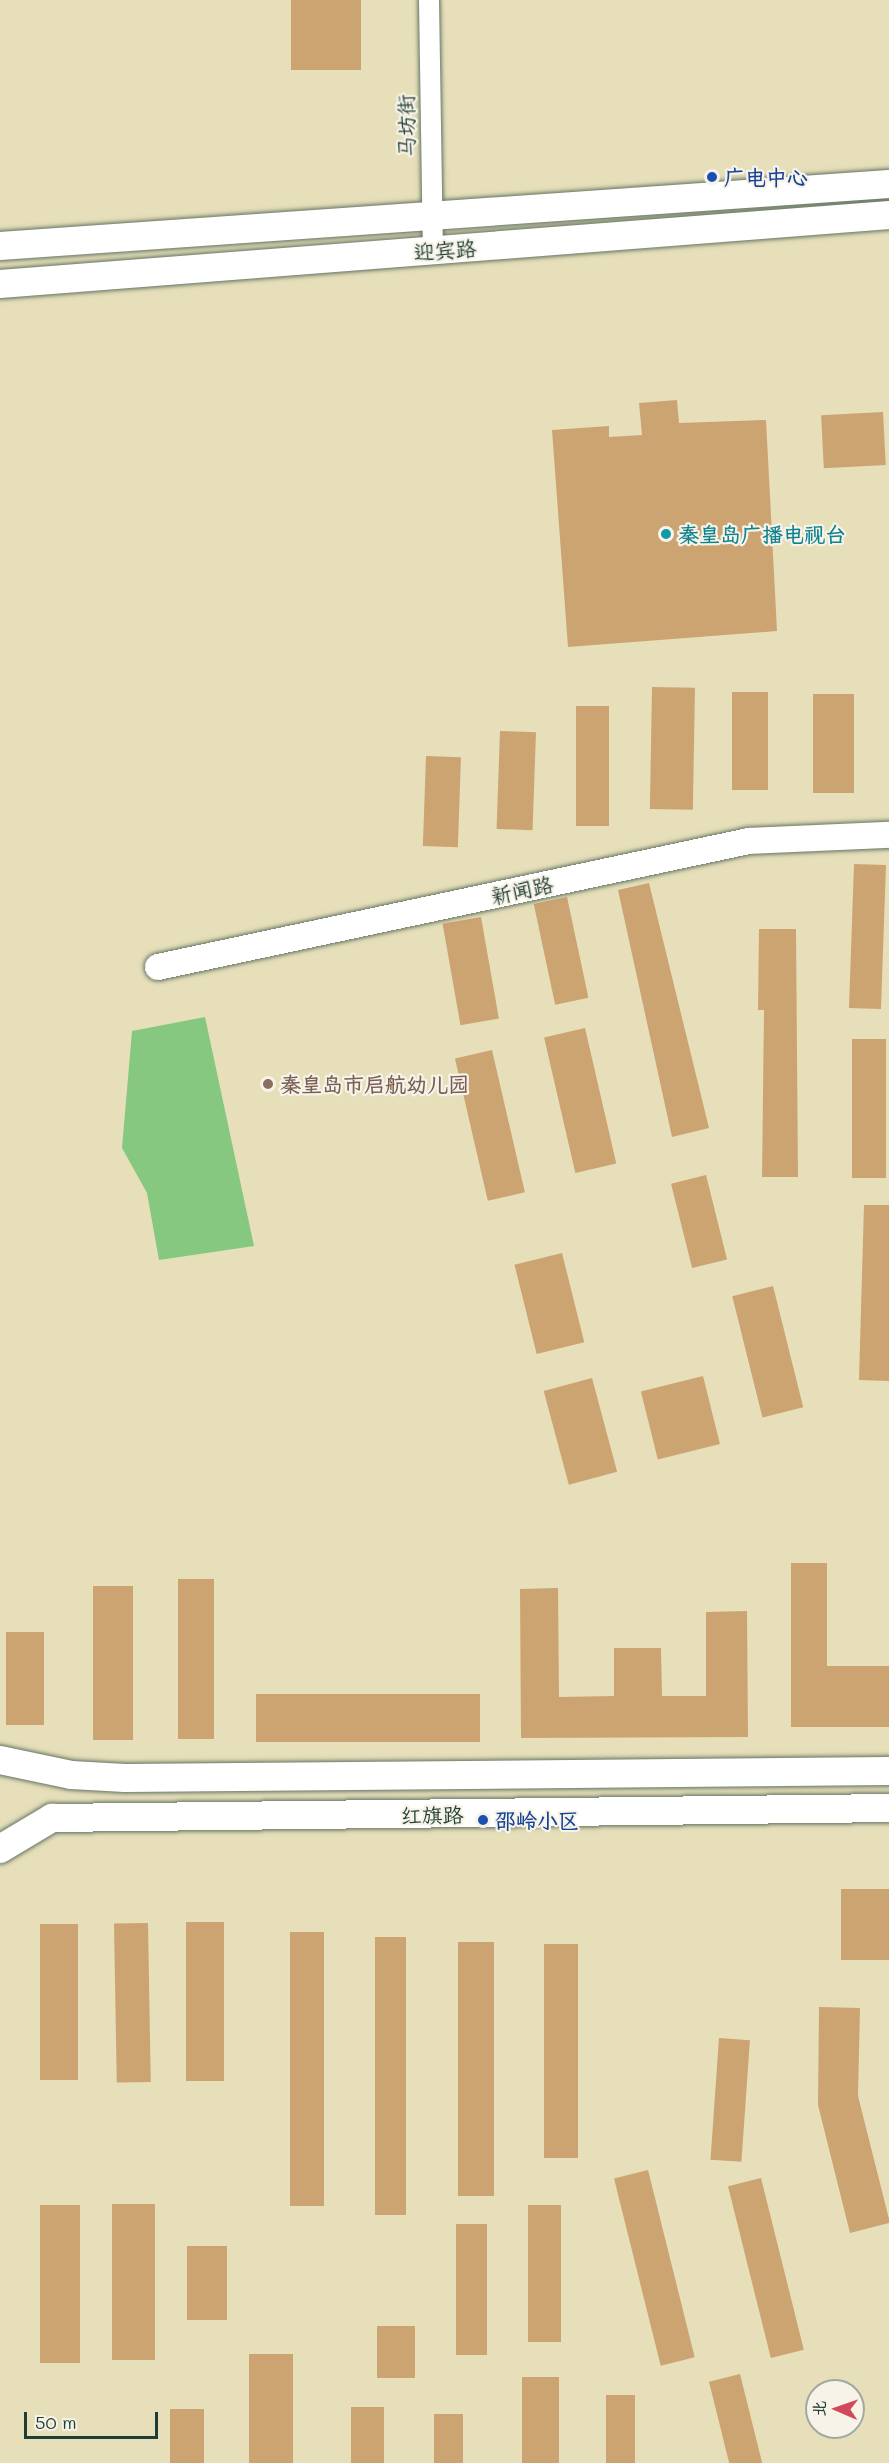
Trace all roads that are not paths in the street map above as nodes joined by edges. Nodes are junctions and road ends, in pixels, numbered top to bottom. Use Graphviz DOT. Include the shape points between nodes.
graph roads {
  1 [pos="429,0"];
  2 [pos="889,184"];
  3 [pos="889,215"];
  4 [pos="431,217"];
  5 [pos="0,246"];
  6 [pos="433,251"];
  7 [pos="0,284"];
  8 [pos="889,835"];
  9 [pos="158,967"];
  10 [pos="0,1760"];
  11 [pos="889,1771"];
  12 [pos="889,1808"];
  13 [pos="0,1850"];
  1 -- 4 [label="street, 马坊街"];
  2 -- 4 [label="main road, 迎宾路"];
  3 -- 6 [label="main road, 迎宾路"];
  4 -- 5 [label="main road, 迎宾路"];
  4 -- 6 [label="street, 马坊街"];
  6 -- 7 [label="main road, 迎宾路"];
  8 -- 9 [label="street, 新闻路" via="749,841"];
  10 -- 11 [label="main road" via="71,1775 124,1778"];
  12 -- 13 [label="main road, 红旗路" via="52,1818"];
}
